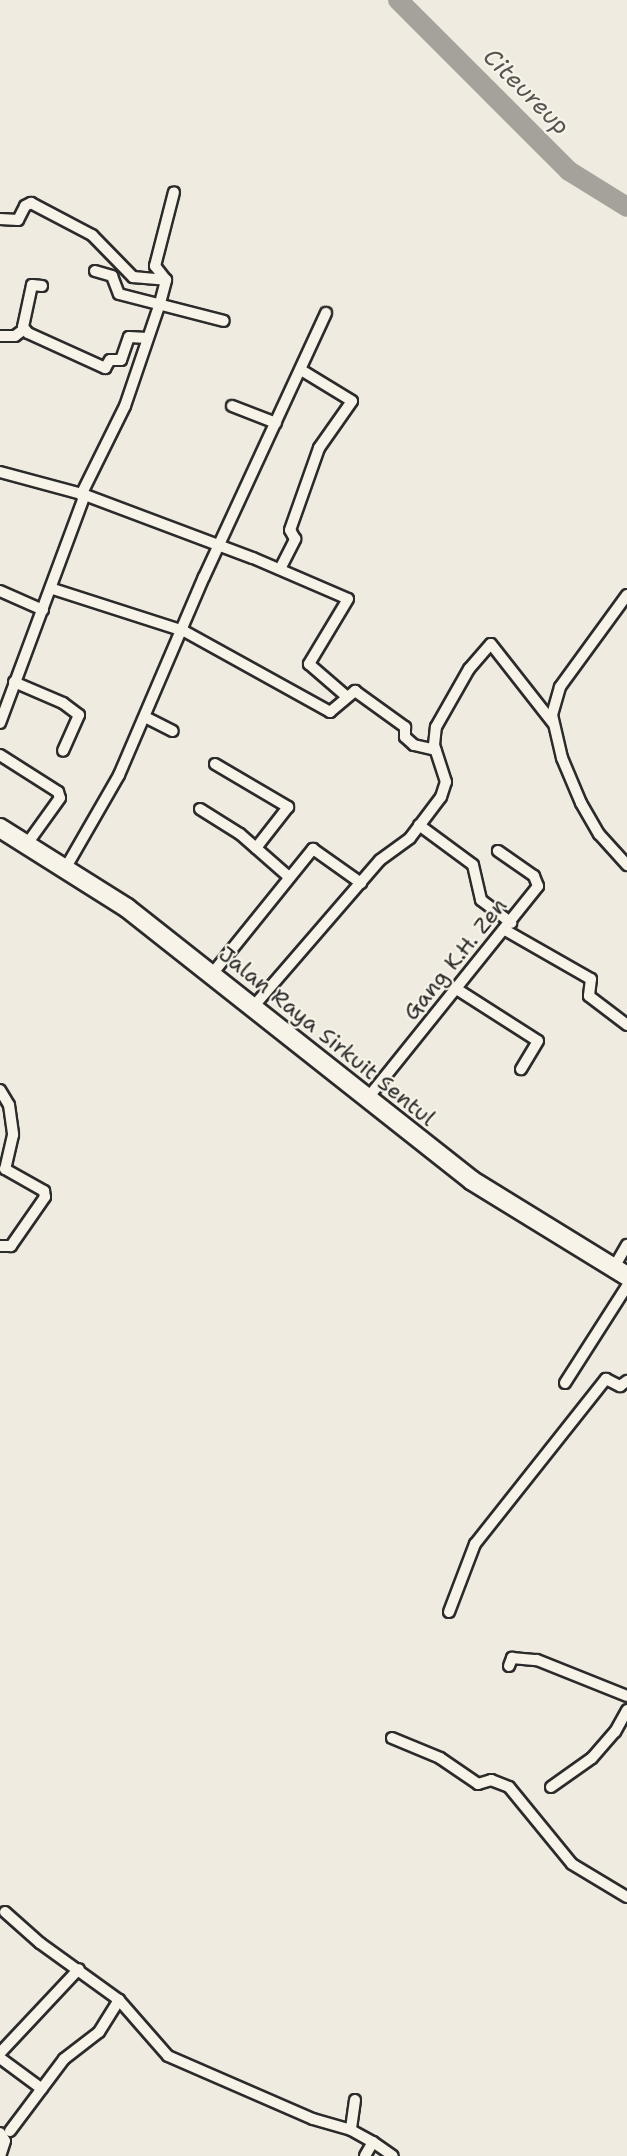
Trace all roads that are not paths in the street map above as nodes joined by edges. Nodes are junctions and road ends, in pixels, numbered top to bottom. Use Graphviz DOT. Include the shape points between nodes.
graph roads {
  1 [pos="174,192"];
  2 [pos="0,219"];
  3 [pos="95,271"];
  4 [pos="166,280"];
  5 [pos="42,286"];
  6 [pos="160,303"];
  7 [pos="326,313"];
  8 [pos="224,321"];
  9 [pos="24,330"];
  10 [pos="0,336"];
  11 [pos="147,338"];
  12 [pos="301,370"];
  13 [pos="232,406"];
  14 [pos="276,423"];
  15 [pos="0,472"];
  16 [pos="83,495"];
  17 [pos="219,546"];
  18 [pos="280,569"];
  19 [pos="53,589"];
  20 [pos="0,591"];
  21 [pos="627,595"];
  22 [pos="43,610"];
  23 [pos="184,631"];
  24 [pos="14,682"];
  25 [pos="346,696"];
  26 [pos="145,717"];
  27 [pos="0,723"];
  28 [pos="553,723"];
  29 [pos="173,731"];
  30 [pos="435,750"];
  31 [pos="63,752"];
  32 [pos="0,755"];
  33 [pos="215,764"];
  34 [pos="201,809"];
  35 [pos="419,825"];
  36 [pos="0,828"];
  37 [pos="27,844"];
  38 [pos="256,848"];
  39 [pos="498,851"];
  40 [pos="627,865"];
  41 [pos="65,868"];
  42 [pos="288,876"];
  43 [pos="361,882"];
  44 [pos="508,926"];
  45 [pos="212,974"];
  46 [pos="455,988"];
  47 [pos="253,1007"];
  48 [pos="627,1025"];
  49 [pos="521,1069"];
  50 [pos="0,1090"];
  51 [pos="367,1099"];
  52 [pos="627,1245"];
  53 [pos="0,1246"];
  54 [pos="620,1273"];
  55 [pos="627,1286"];
  56 [pos="627,1381"];
  57 [pos="565,1383"];
  58 [pos="449,1612"];
  59 [pos="509,1666"];
  60 [pos="627,1696"];
  61 [pos="627,1710"];
  62 [pos="392,1738"];
  63 [pos="551,1786"];
  64 [pos="627,1897"];
  65 [pos="5,1912"];
  66 [pos="78,1970"];
  67 [pos="119,2000"];
  68 [pos="0,2053"];
  69 [pos="0,2058"];
  70 [pos="42,2089"];
  71 [pos="355,2100"];
  72 [pos="351,2130"];
  73 [pos="5,2132"];
  74 [pos="372,2142"];
  75 [pos="0,2156"];
  76 [pos="365,2156"];
  77 [pos="393,2156"];
  1 -- 4 [label="street" via="155,266"];
  2 -- 4 [label="street" via="18,220 25,206 32,203 92,235 133,277"];
  3 -- 6 [label="street" via="112,276 119,294"];
  4 -- 6 [label="street"];
  5 -- 9 [label="street" via="32,285"];
  6 -- 8 [label="street"];
  6 -- 11 [label="street"];
  7 -- 12 [label="street"];
  9 -- 10 [label="street" via="15,336"];
  9 -- 11 [label="street" via="105,368 110,360 121,360 129,337"];
  11 -- 16 [label="street" via="125,406"];
  12 -- 14 [label="street"];
  12 -- 18 [label="street" via="352,399 319,448 291,530 295,538"];
  13 -- 14 [label="street"];
  14 -- 17 [label="street"];
  15 -- 16 [label="street"];
  16 -- 17 [label="street"];
  16 -- 19 [label="street"];
  17 -- 18 [label="street"];
  17 -- 23 [label="street"];
  18 -- 25 [label="street" via="348,598 309,664"];
  19 -- 22 [label="street"];
  19 -- 23 [label="street"];
  20 -- 22 [label="street"];
  21 -- 28 [label="street" via="560,687"];
  22 -- 24 [label="street"];
  23 -- 25 [label="street" via="330,712"];
  23 -- 26 [label="street"];
  24 -- 27 [label="street"];
  24 -- 31 [label="street" via="63,703 79,715"];
  25 -- 30 [label="street" via="355,691 369,699 405,727 405,737 414,746"];
  26 -- 29 [label="street"];
  26 -- 41 [label="street" via="119,775"];
  28 -- 30 [label="street" via="491,644 469,669 438,723"];
  28 -- 40 [label="street" via="571,780 589,819"];
  30 -- 35 [label="street" via="445,788"];
  32 -- 37 [label="street" via="58,792 60,798"];
  33 -- 38 [label="street" via="288,807"];
  34 -- 38 [label="street"];
  35 -- 43 [label="street"];
  35 -- 44 [label="street" via="473,865 480,900"];
  36 -- 37 [label="main road, Jalan Raya Sirkuit Sentul"];
  37 -- 41 [label="main road, Jalan Raya Sirkuit Sentul"];
  38 -- 42 [label="street"];
  39 -- 44 [label="street, Gang K.H. Zen" via="539,882"];
  41 -- 45 [label="main road, Jalan Raya Sirkuit Sentul" via="128,908"];
  42 -- 43 [label="street" via="313,849"];
  42 -- 45 [label="street"];
  43 -- 47 [label="street"];
  44 -- 46 [label="street, Gang K.H. Zen"];
  44 -- 48 [label="street" via="591,979 589,996"];
  45 -- 47 [label="main road, Jalan Raya Sirkuit Sentul"];
  46 -- 49 [label="street" via="538,1041"];
  46 -- 51 [label="street, Gang K.H. Zen"];
  47 -- 51 [label="main road, Jalan Raya Sirkuit Sentul"];
  50 -- 53 [label="street" via="9,1105 13,1135 5,1169 45,1194 11,1246"];
  51 -- 54 [label="main road, Jalan Raya Sirkuit Sentul" via="471,1180"];
  52 -- 54 [label="street"];
  55 -- 57 [label="street"];
  56 -- 58 [label="street" via="622,1386 606,1379 475,1544"];
  59 -- 60 [label="street" via="512,1658 537,1660"];
  61 -- 63 [label="street" via="615,1732 592,1758"];
  62 -- 64 [label="street" via="440,1758 478,1784 491,1780 509,1787 572,1864"];
  65 -- 66 [label="street"];
  66 -- 67 [label="street"];
  66 -- 68 [label="street"];
  67 -- 70 [label="street" via="99,2032 64,2059"];
  67 -- 72 [label="street" via="168,2056 313,2119"];
  69 -- 70 [label="street"];
  70 -- 73 [label="street"];
  71 -- 72 [label="street"];
  72 -- 74 [label="street"];
  73 -- 75 [label="street"];
  74 -- 76 [label="street"];
  74 -- 77 [label="street"];
}
